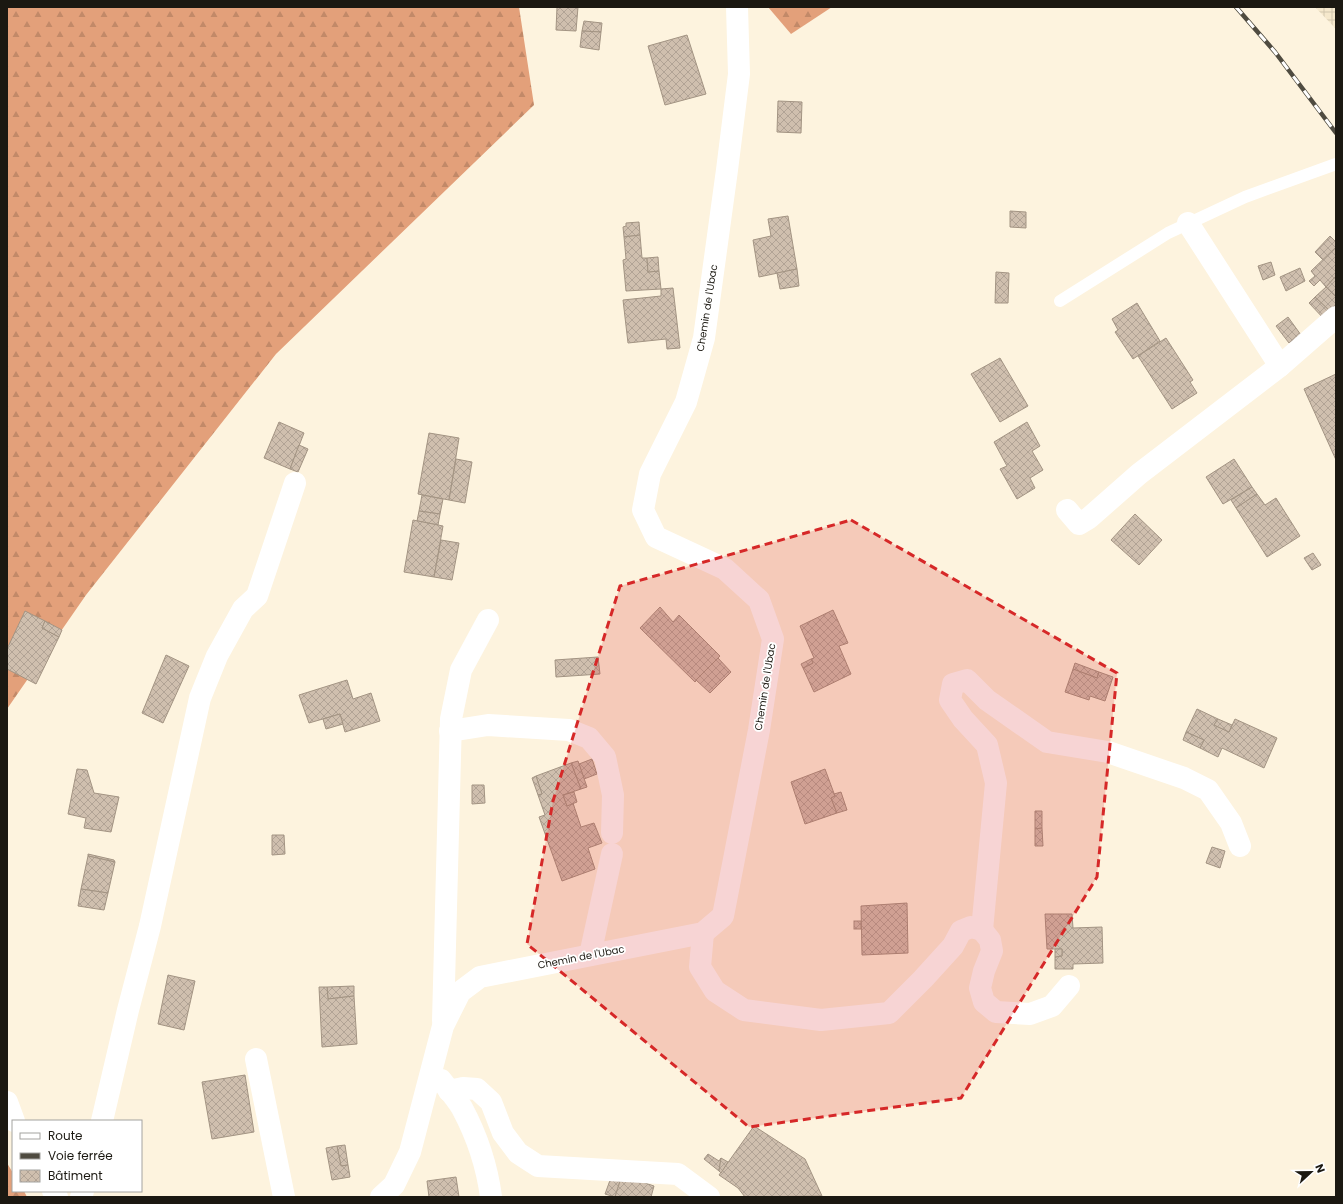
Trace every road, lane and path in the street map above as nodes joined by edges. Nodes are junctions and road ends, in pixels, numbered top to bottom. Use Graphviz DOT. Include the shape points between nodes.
graph roads {
  1 [pos="737,7"];
  2 [pos="1336,164"];
  3 [pos="1188,224"];
  4 [pos="1060,301"];
  5 [pos="1336,317"];
  6 [pos="1280,366"];
  7 [pos="295,483"];
  8 [pos="1067,510"];
  9 [pos="488,620"];
  10 [pos="450,731"];
  11 [pos="1240,846"];
  12 [pos="982,930"];
  13 [pos="702,933"];
  14 [pos="590,955"];
  15 [pos="1069,986"];
  16 [pos="442,1026"];
  17 [pos="256,1059"];
  18 [pos="432,1068"];
  19 [pos="448,1091"];
  20 [pos="7,1102"];
  21 [pos="14,1120"];
  22 [pos="102,1120"];
  23 [pos="284,1197"];
  24 [pos="381,1197"];
  25 [pos="491,1197"];
  26 [pos="709,1197"];
  1 -- 13 [label="street, Chemin de l'Ubac" via="739,74 704,338 686,402 650,474 643,510 656,537 726,569 759,600 773,639 759,730 723,916"];
  2 -- 3 [label="lane" via="1245,197"];
  3 -- 4 [label="lane" via="1168,233"];
  3 -- 6 [label="street"];
  5 -- 6 [label="street"];
  6 -- 8 [label="street" via="1139,474 1089,518 1078,524"];
  7 -- 22 [label="street" via="257,596 243,609 217,656 200,698 150,926"];
  9 -- 10 [label="street" via="461,670"];
  10 -- 14 [label="street" via="488,725 569,730 589,738 605,757 613,795 612,844"];
  10 -- 16 [label="street"];
  11 -- 12 [label="street" via="1231,823 1208,790 1184,778 1108,752 1047,742 987,700 967,680 953,684 950,700 987,746 996,783"];
  12 -- 13 [label="street" via="971,927 960,931 953,946 889,1013 821,1020 744,1010 715,991 700,967"];
  12 -- 15 [label="street" via="990,940 992,951 980,988 984,1002 996,1012 1030,1014 1052,1006"];
  13 -- 14 [label="street, Chemin de l'Ubac"];
  14 -- 16 [label="street, Chemin de l'Ubac" via="480,977 460,992"];
  16 -- 18 [label="street, Chemin de l'Ubac"];
  17 -- 23 [label="street"];
  18 -- 19 [label="street"];
  18 -- 24 [label="street, Chemin de l'Ubac" via="410,1152 394,1185"];
  19 -- 25 [label="street" via="461,1107 480,1148"];
  19 -- 26 [label="street" via="463,1088 477,1090 491,1102 503,1133 518,1153 538,1166 678,1174"];
  20 -- 21 [label="street"];
}
